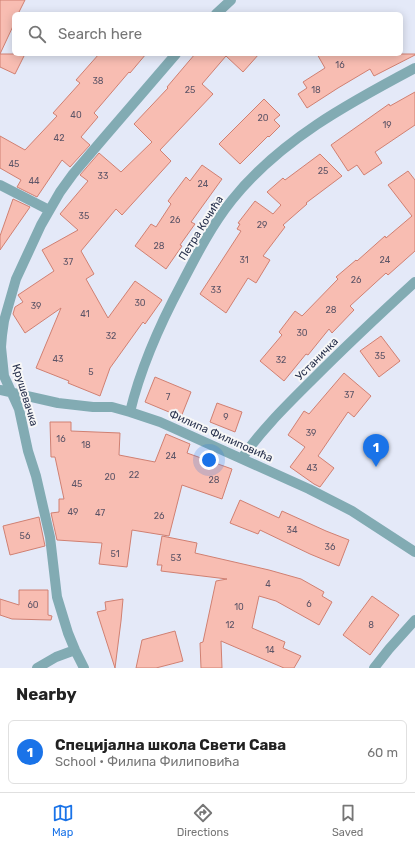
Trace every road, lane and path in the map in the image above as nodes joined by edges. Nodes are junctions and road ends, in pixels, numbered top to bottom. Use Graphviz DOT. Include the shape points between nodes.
graph roads {
  1 [pos="231,0"];
  2 [pos="218,12"];
  3 [pos="174,56"];
  4 [pos="415,68"];
  5 [pos="0,185"];
  6 [pos="49,210"];
  7 [pos="415,282"];
  8 [pos="0,390"];
  9 [pos="11,393"];
  10 [pos="130,412"];
  11 [pos="242,458"];
  12 [pos="415,552"];
  13 [pos="415,620"];
  14 [pos="76,650"];
  15 [pos="37,668"];
  16 [pos="84,668"];
  17 [pos="374,668"];
  1 -- 2 [label="street"];
  3 -- 6 [label="street, Крушевачка" via="74,174"];
  4 -- 10 [label="street, Петра Кочића" via="332,114 303,134 260,169 232,200 210,231 161,323 135,391"];
  5 -- 6 [label="street"];
  6 -- 9 [label="street, Крушевачка" via="16,279 4,322 2,363"];
  7 -- 11 [label="street, Устаничка" via="292,400"];
  8 -- 9 [label="street, Филипа Филиповића"];
  9 -- 10 [label="street, Филипа Филиповића" via="58,403 112,407"];
  9 -- 14 [label="street, Крушевачка" via="19,409 50,537 57,597"];
  10 -- 11 [label="street, Филипа Филиповића" via="160,422"];
  11 -- 12 [label="street, Филипа Филиповића" via="347,509"];
  13 -- 17 [label="street"];
  14 -- 15 [label="street" via="56,657"];
  14 -- 16 [label="street, Крушевачка"];
}
